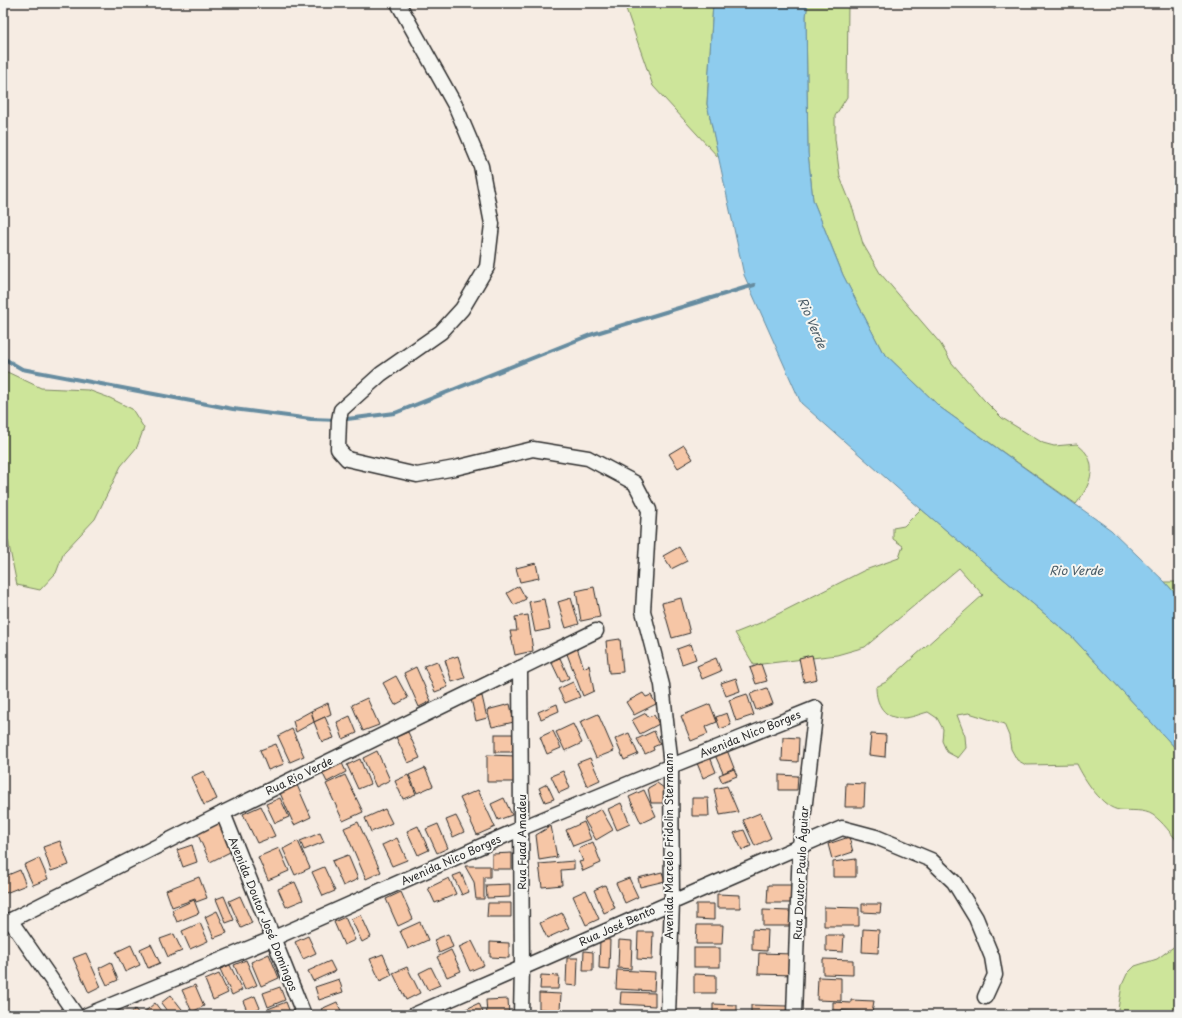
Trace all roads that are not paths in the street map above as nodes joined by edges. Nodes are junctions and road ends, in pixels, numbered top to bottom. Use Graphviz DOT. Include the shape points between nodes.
graph roads {
  1 [pos="398,3"];
  2 [pos="596,631"];
  3 [pos="520,668"];
  4 [pos="816,708"];
  5 [pos="671,766"];
  6 [pos="223,814"];
  7 [pos="522,828"];
  8 [pos="800,845"];
  9 [pos="672,902"];
  10 [pos="6,922"];
  11 [pos="274,938"];
  12 [pos="522,968"];
  13 [pos="985,997"];
  14 [pos="76,1015"];
  15 [pos="87,1015"];
  16 [pos="304,1015"];
  17 [pos="414,1015"];
  18 [pos="521,1015"];
  19 [pos="668,1015"];
  20 [pos="794,1015"];
  1 -- 5 [label="street, Avenida Marcelo Fridolin Stermann" via="456,107 481,166 492,224 487,267 462,310 441,332 381,374 341,410 338,420 338,449 347,460 417,474 455,468 533,449 588,458 635,483 649,510 643,611 662,685"];
  2 -- 3 [label="street, Rua Rio Verde"];
  3 -- 6 [label="street, Rua Rio Verde"];
  3 -- 7 [label="street, Rua Fuad Amadeu"];
  4 -- 5 [label="street, Avenida Nico Borges"];
  4 -- 8 [label="street, Rua Doutor Paulo Águiar"];
  5 -- 7 [label="street, Avenida Nico Borges"];
  5 -- 9 [label="street, Avenida Marcelo Fridolin Stermann"];
  6 -- 10 [label="street, Rua Rio Verde"];
  6 -- 11 [label="street, Avenida Doutor José Domingos"];
  7 -- 11 [label="street, Avenida Nico Borges"];
  7 -- 12 [label="street, Rua Fuad Amadeu"];
  8 -- 9 [label="street, Rua José Bento"];
  8 -- 13 [label="street, Rua José Bento" via="842,828 876,837 931,860 954,882 976,918 992,957 995,976"];
  8 -- 20 [label="street, Rua Doutor Paulo Águiar"];
  9 -- 12 [label="street, Rua José Bento"];
  9 -- 19 [label="street, Avenida Marcelo Fridolin Stermann"];
  10 -- 14 [label="street"];
  11 -- 15 [label="street, Avenida Nico Borges"];
  11 -- 16 [label="street, Avenida Doutor José Domingos"];
  12 -- 17 [label="street, Rua José Bento"];
  12 -- 18 [label="street, Rua Fuad Amadeu"];
}
